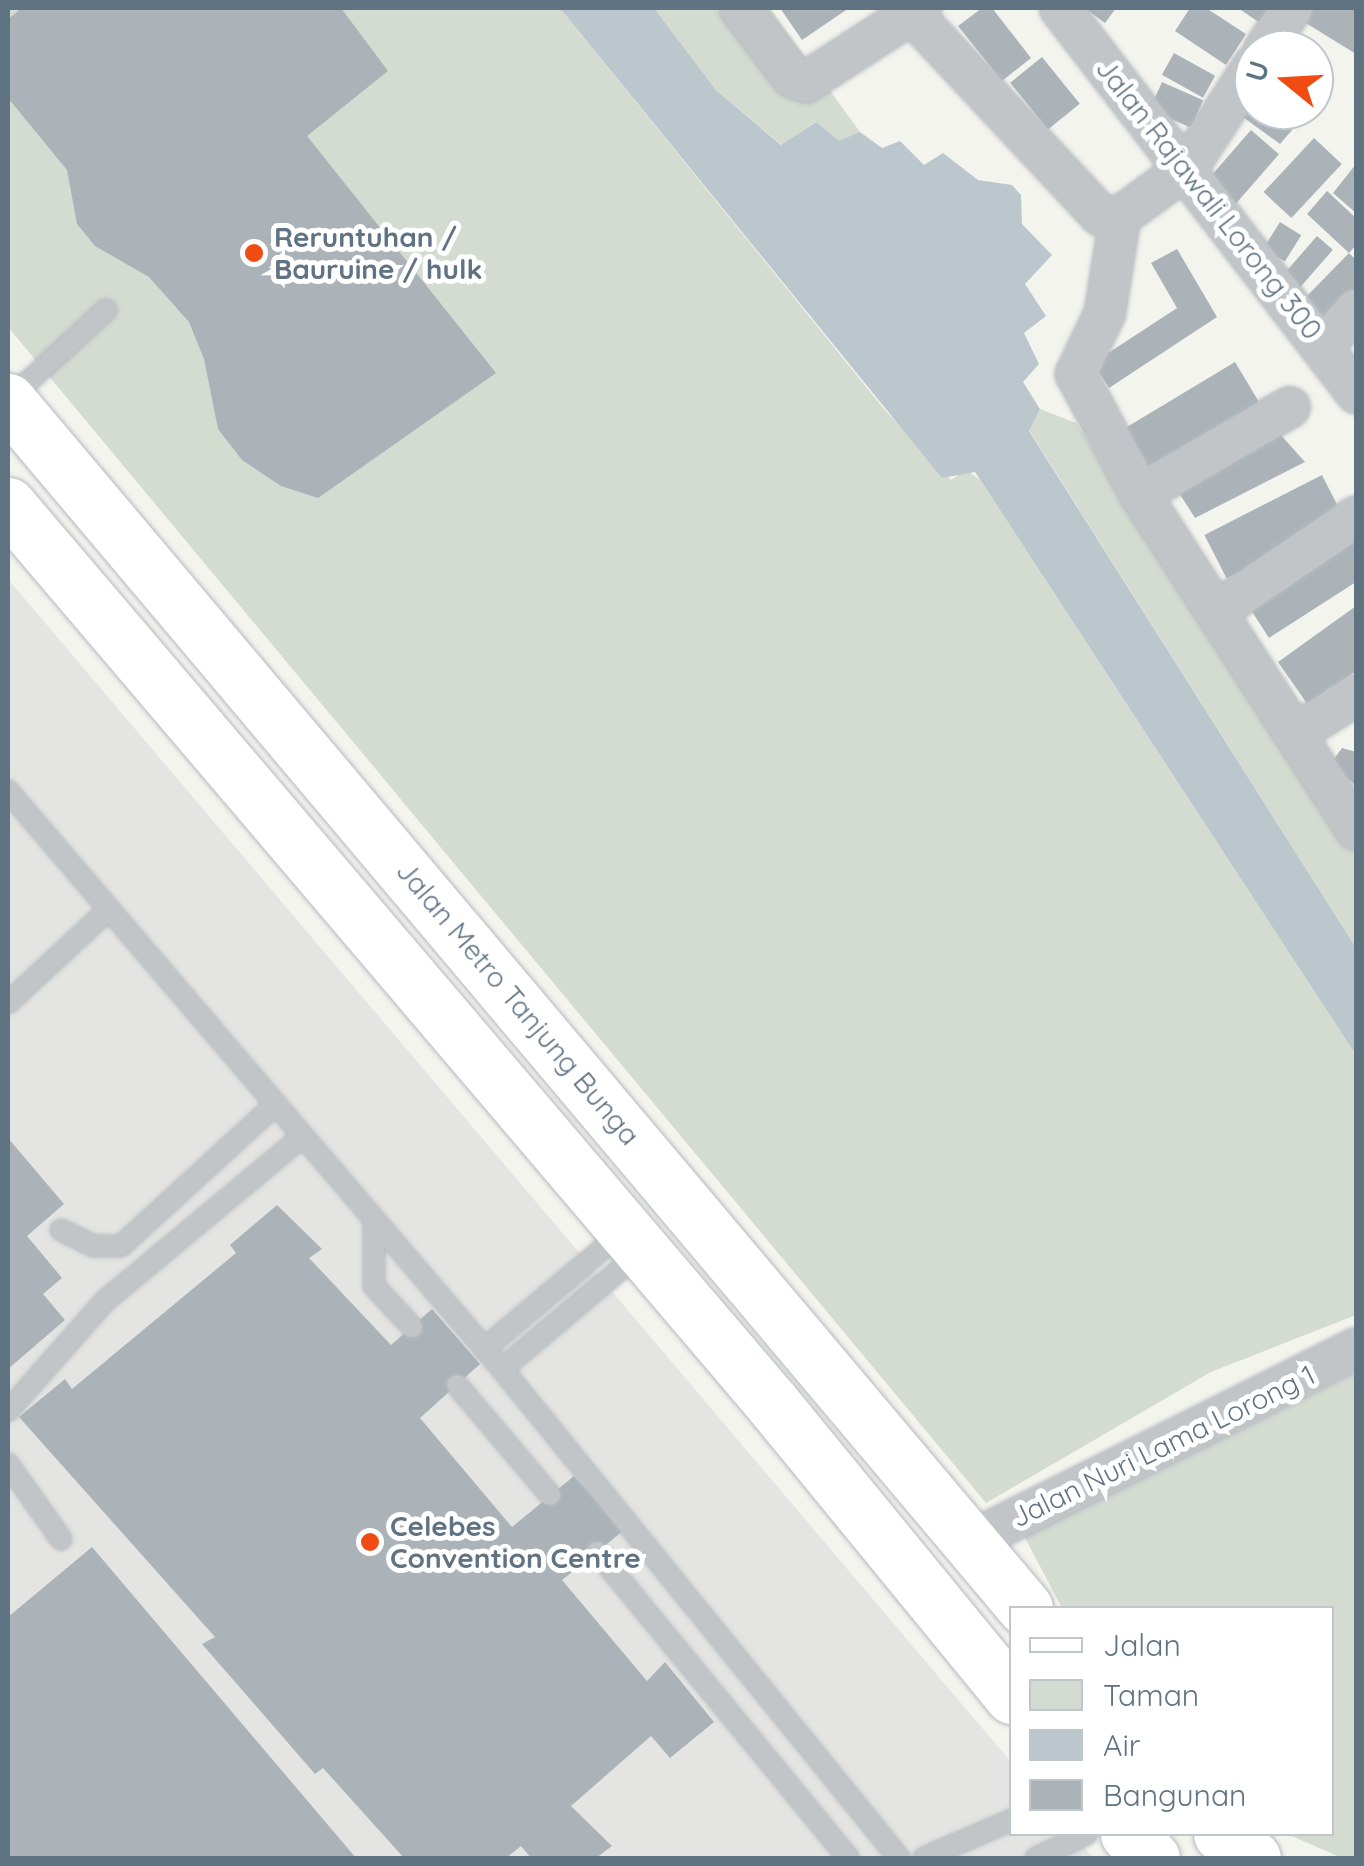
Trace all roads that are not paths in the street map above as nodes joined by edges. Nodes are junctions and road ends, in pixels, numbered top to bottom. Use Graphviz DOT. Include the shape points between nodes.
graph roads {
  1 [pos="740,8"];
  2 [pos="1060,8"];
  3 [pos="1292,8"];
  4 [pos="917,11"];
  5 [pos="1277,30"];
  6 [pos="1234,91"];
  7 [pos="1150,194"];
  8 [pos="106,310"];
  9 [pos="1356,310"];
  10 [pos="1323,346"];
  11 [pos="1356,393"];
  12 [pos="8,401"];
  13 [pos="1290,407"];
  14 [pos="1140,494"];
  15 [pos="8,505"];
  16 [pos="1356,516"];
  17 [pos="1217,611"];
  18 [pos="1356,695"];
  19 [pos="1314,722"];
  20 [pos="8,791"];
  21 [pos="1356,829"];
  22 [pos="108,910"];
  23 [pos="8,1004"];
  24 [pos="275,1106"];
  25 [pos="302,1137"];
  26 [pos="681,1196"];
  27 [pos="374,1221"];
  28 [pos="62,1230"];
  29 [pos="632,1242"];
  30 [pos="412,1326"];
  31 [pos="484,1349"];
  32 [pos="1356,1349"];
  33 [pos="502,1369"];
  34 [pos="457,1385"];
  35 [pos="8,1410"];
  36 [pos="8,1464"];
  37 [pos="550,1495"];
  38 [pos="60,1540"];
  39 [pos="970,1542"];
  40 [pos="597,1552"];
  41 [pos="1024,1606"];
  42 [pos="1009,1692"];
  43 [pos="1009,1821"];
  44 [pos="1083,1836"];
  45 [pos="1130,1836"];
  46 [pos="1224,1836"];
  47 [pos="848,1858"];
  48 [pos="899,1858"];
  49 [pos="924,1858"];
  50 [pos="1036,1858"];
  51 [pos="1152,1858"];
  52 [pos="1253,1858"];
  1 -- 4 [label="street" via="792,77 806,82"];
  2 -- 7 [label="street, Jalan Rajawali Lorong 300"];
  3 -- 5 [label="street"];
  4 -- 7 [label="street" via="1100,215"];
  6 -- 7 [label="street"];
  7 -- 10 [label="street, Jalan Rajawali Lorong 300"];
  7 -- 14 [label="street" via="1076,374"];
  8 -- 12 [label="lane"];
  9 -- 10 [label="street"];
  10 -- 11 [label="street, Jalan Rajawali Lorong 300"];
  12 -- 26 [label="main road, Jalan Metro Tanjung Bunga"];
  13 -- 14 [label="street"];
  14 -- 17 [label="street"];
  15 -- 29 [label="main road"];
  16 -- 17 [label="street"];
  17 -- 21 [label="street"];
  18 -- 19 [label="street"];
  20 -- 22 [label="lane"];
  22 -- 23 [label="lane"];
  22 -- 24 [label="lane"];
  24 -- 25 [label="lane"];
  24 -- 28 [label="lane" via="121,1246 94,1246"];
  25 -- 27 [label="lane"];
  25 -- 35 [label="lane" via="105,1301"];
  26 -- 29 [label="main road"];
  26 -- 39 [label="main road, Jalan Metro Tanjung Bunga"];
  27 -- 30 [label="lane" via="374,1286"];
  27 -- 31 [label="lane"];
  29 -- 31 [label="lane"];
  29 -- 33 [label="lane"];
  29 -- 42 [label="main road"];
  31 -- 33 [label="lane"];
  32 -- 39 [label="street, Jalan Nuri Lama Lorong 1"];
  33 -- 48 [label="lane"];
  34 -- 37 [label="lane"];
  36 -- 38 [label="lane"];
  39 -- 41 [label="main road, Jalan Metro Tanjung Bunga"];
  40 -- 47 [label="lane"];
  43 -- 49 [label="lane"];
  44 -- 50 [label="lane"];
  45 -- 51 [label="main road"];
  46 -- 52 [label="main road"];
}
